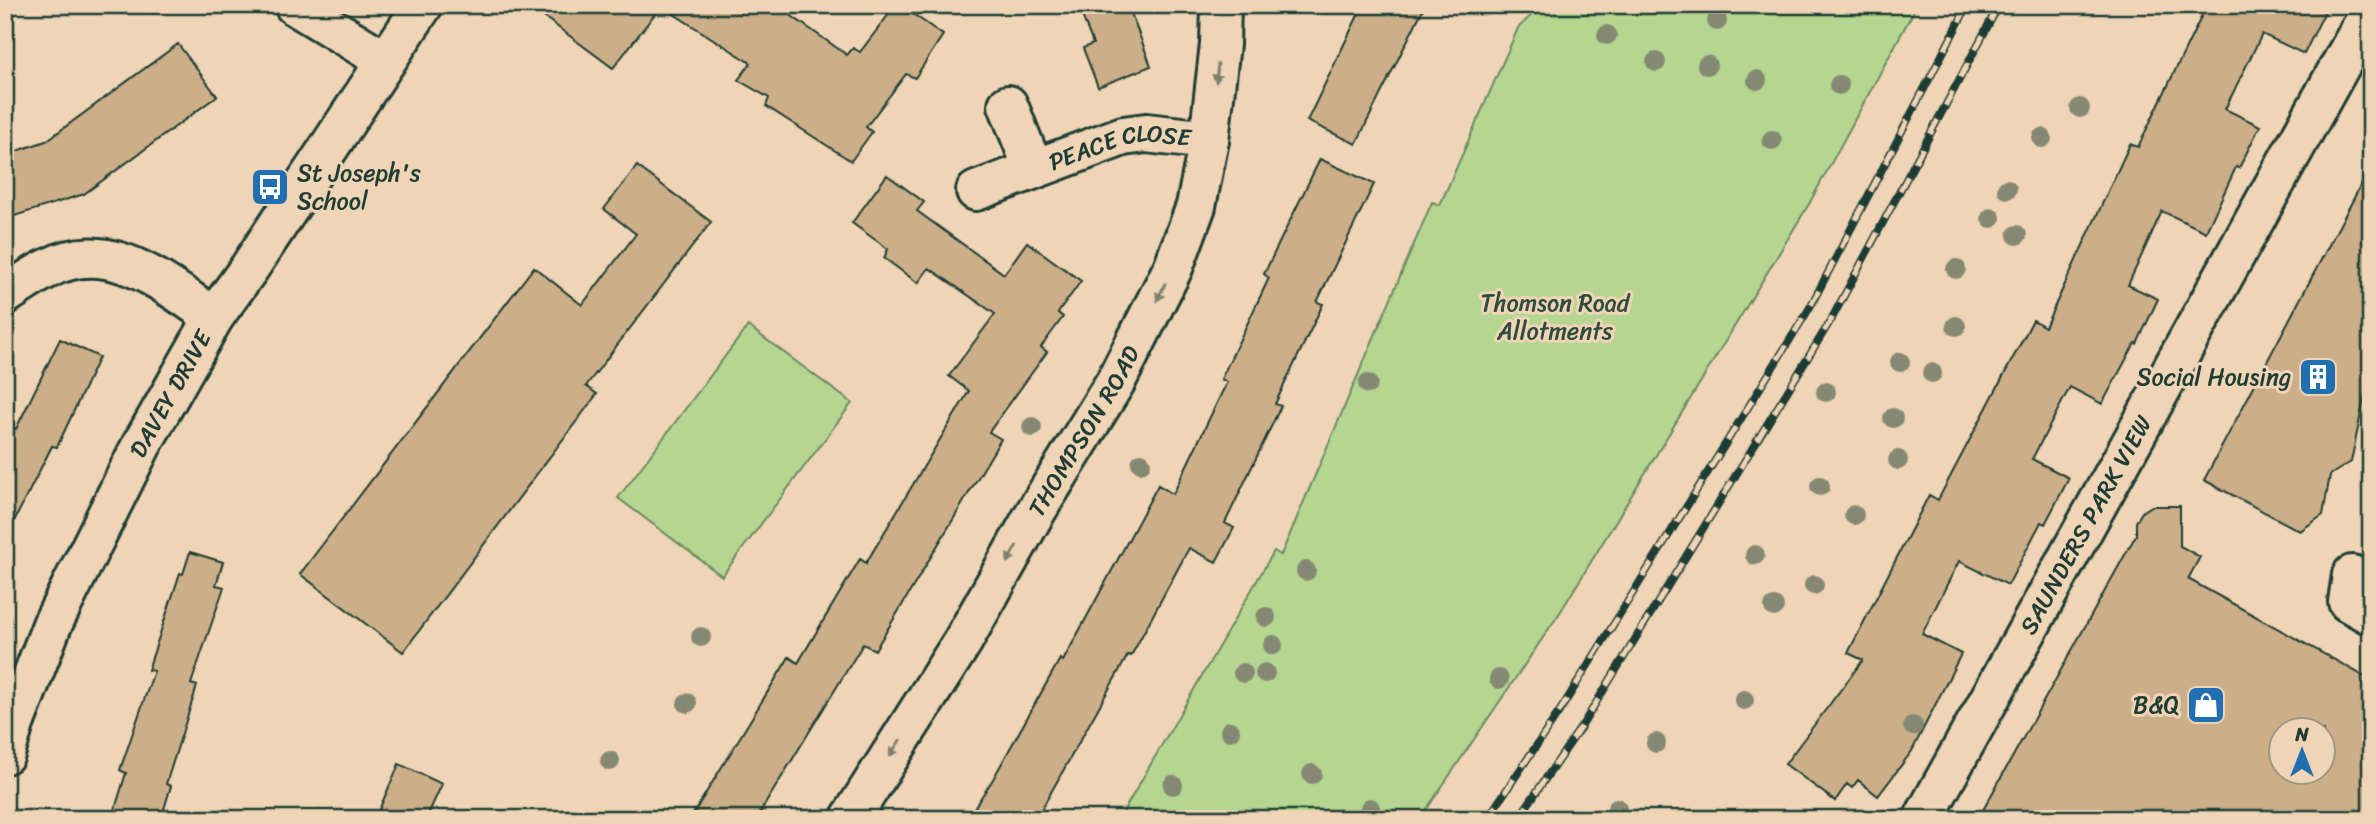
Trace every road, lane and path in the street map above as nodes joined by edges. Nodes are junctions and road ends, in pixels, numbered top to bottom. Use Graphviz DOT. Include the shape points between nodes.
graph roads {
  1 [pos="294,5"];
  2 [pos="423,5"];
  3 [pos="1221,5"];
  4 [pos="2371,10"];
  5 [pos="386,61"];
  6 [pos="1008,105"];
  7 [pos="1209,141"];
  8 [pos="1034,168"];
  9 [pos="976,191"];
  10 [pos="5,295"];
  11 [pos="214,317"];
  12 [pos="2352,575"];
  13 [pos="2371,615"];
  14 [pos="5,754"];
  15 [pos="850,819"];
  16 [pos="1923,819"];
  1 -- 5 [label="street"];
  2 -- 5 [label="street, DAVEY DRIVE"];
  3 -- 7 [label="street, THOMPSON ROAD, one-way"];
  4 -- 16 [label="street, SAUNDERS PARK VIEW"];
  5 -- 11 [label="street, DAVEY DRIVE"];
  6 -- 8 [label="street, PEACE CLOSE"];
  7 -- 8 [label="street, PEACE CLOSE" via="1135,134"];
  7 -- 15 [label="street, THOMPSON ROAD, one-way" via="1196,206 1173,268 1116,381 963,641"];
  8 -- 9 [label="street, PEACE CLOSE"];
  10 -- 11 [label="street" via="48,267 94,256 111,258 163,283"];
  11 -- 14 [label="street, DAVEY DRIVE" via="141,446 52,625"];
  12 -- 13 [label="street" via="2348,602"];
}
